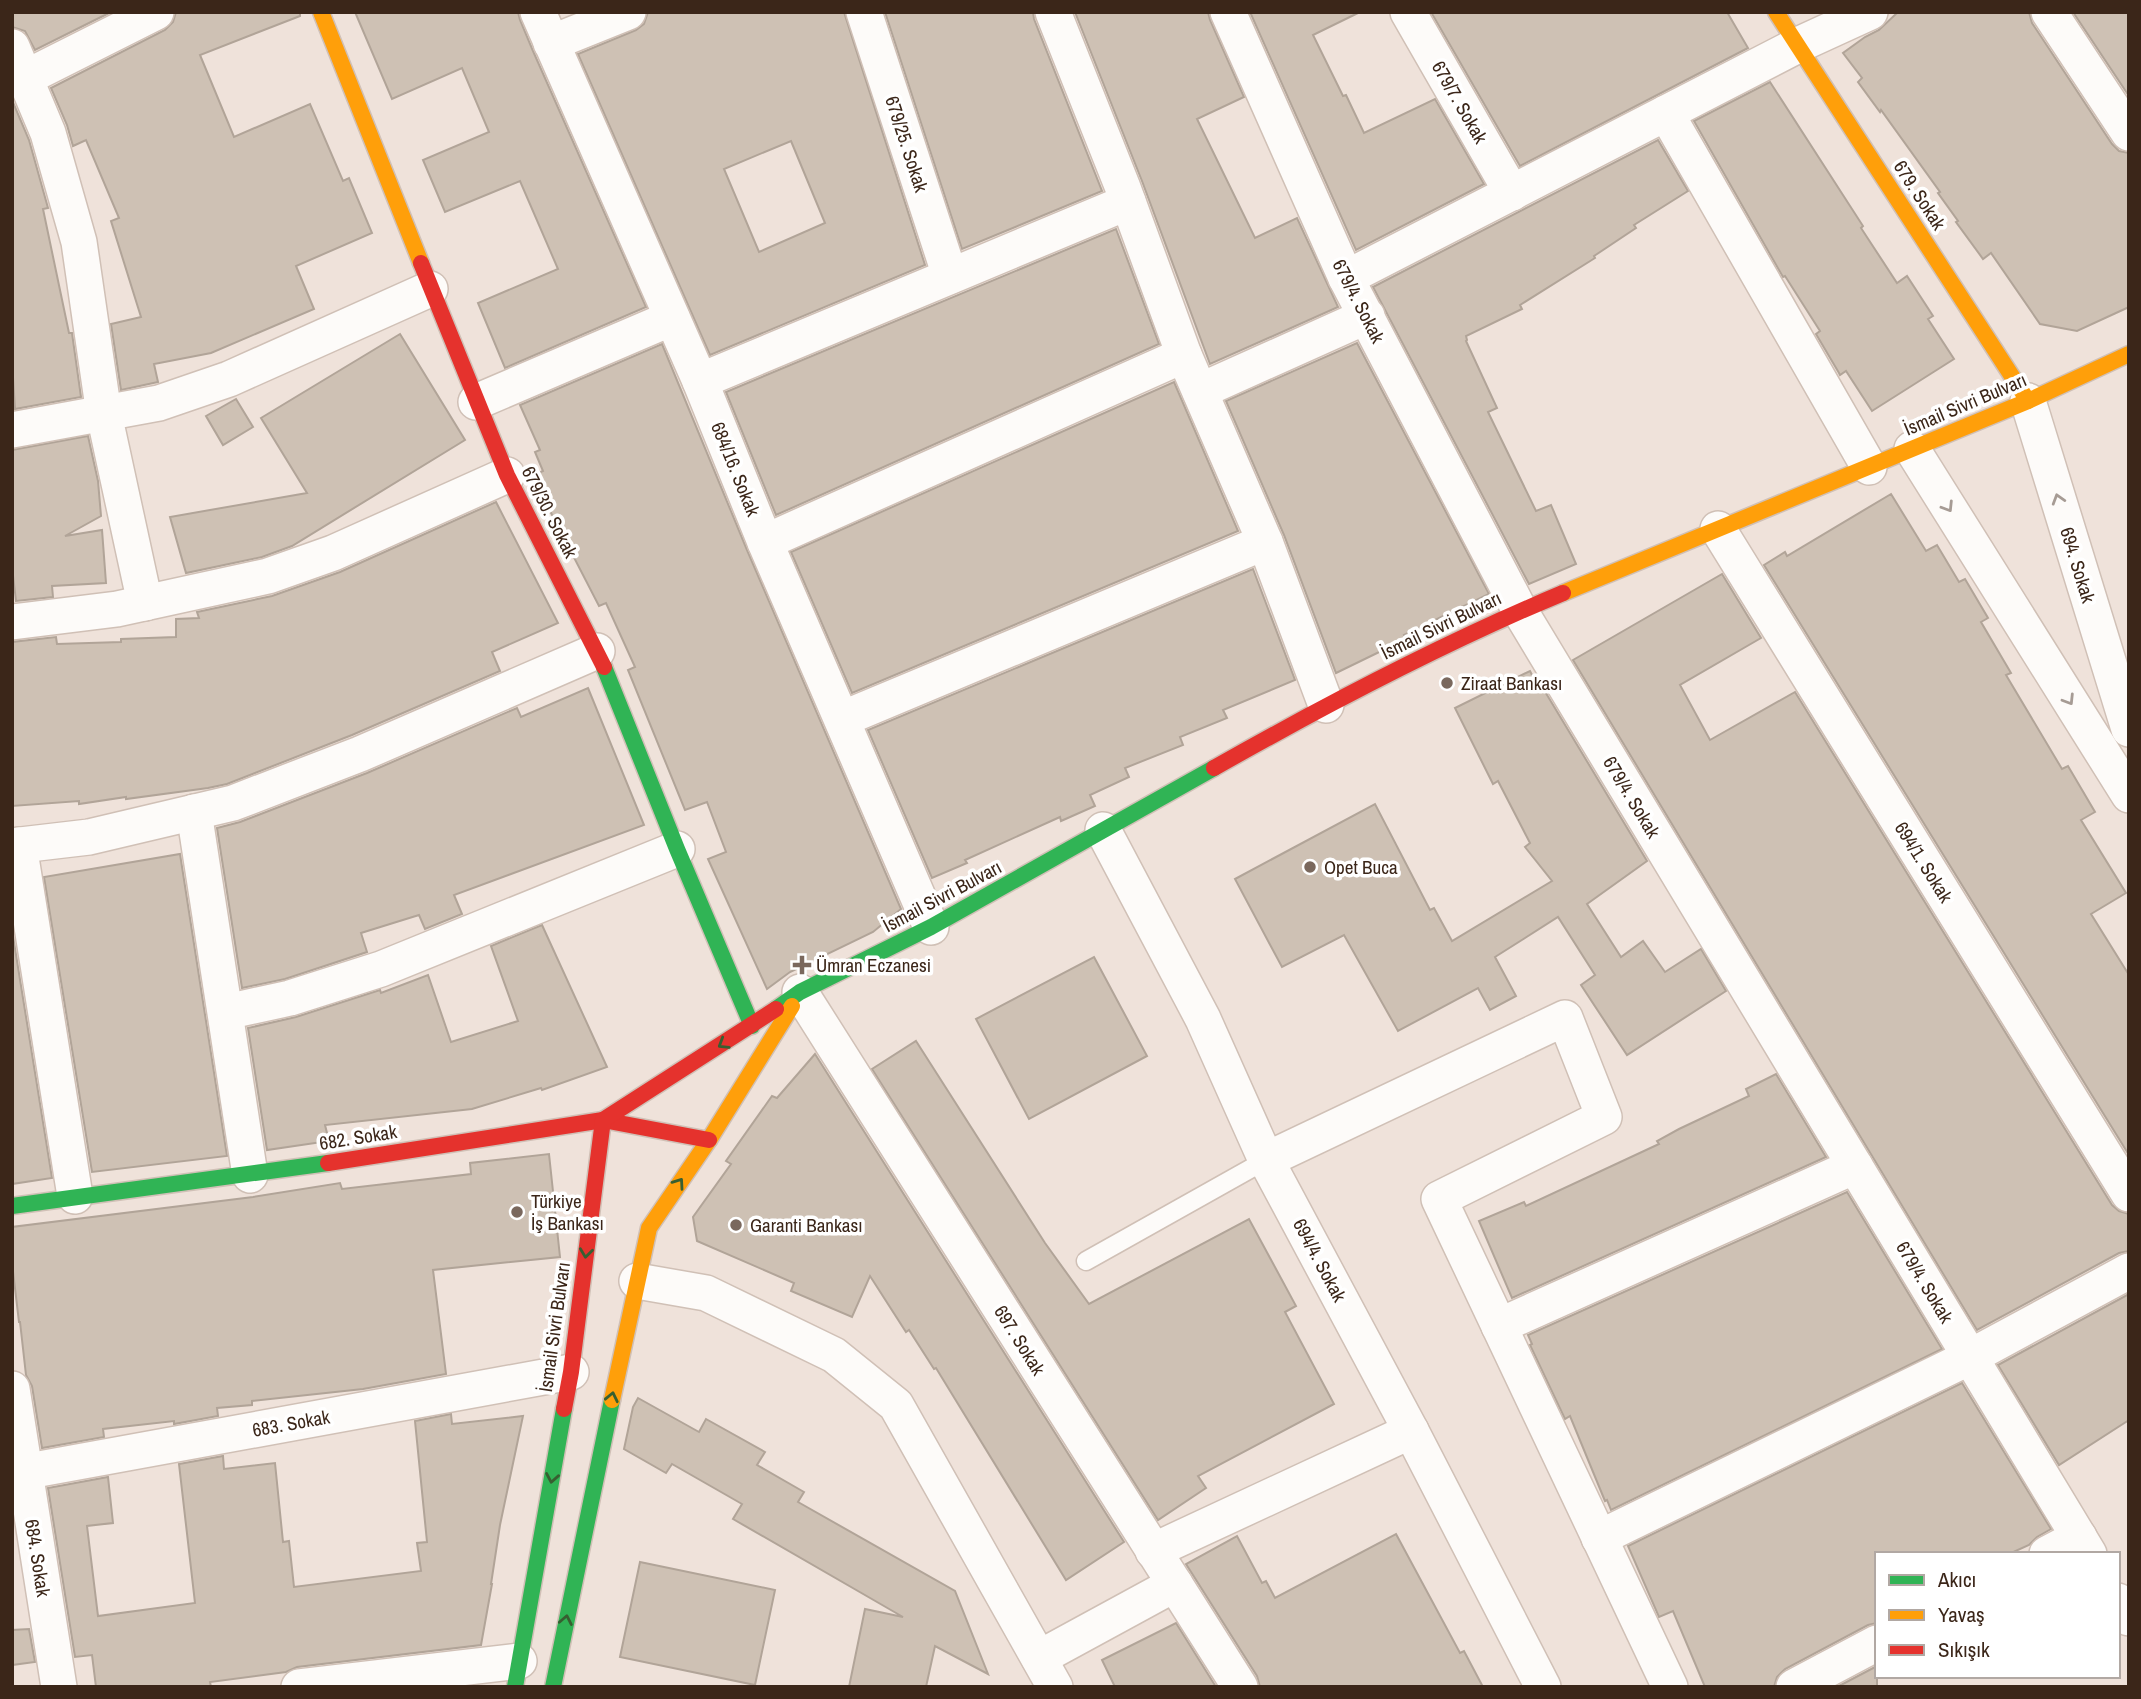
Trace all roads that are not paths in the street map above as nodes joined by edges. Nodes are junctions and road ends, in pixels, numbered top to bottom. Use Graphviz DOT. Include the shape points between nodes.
graph roads {
  1 [pos="156,12"];
  2 [pos="321,12"];
  3 [pos="628,12"];
  4 [pos="864,12"];
  5 [pos="1053,12"];
  6 [pos="1228,12"];
  7 [pos="1408,12"];
  8 [pos="1776,12"];
  9 [pos="1870,12"];
  10 [pos="2049,12"];
  11 [pos="545,28"];
  12 [pos="1798,46"];
  13 [pos="12,47"];
  14 [pos="26,79"];
  15 [pos="1666,113"];
  16 [pos="2129,133"];
  17 [pos="1512,192"];
  18 [pos="1128,202"];
  19 [pos="950,276"];
  20 [pos="1346,278"];
  21 [pos="430,289"];
  22 [pos="1367,316"];
  23 [pos="672,318"];
  24 [pos="2129,354"];
  25 [pos="1184,355"];
  26 [pos="700,381"];
  27 [pos="1200,391"];
  28 [pos="2028,401"];
  29 [pos="476,402"];
  30 [pos="104,414"];
  31 [pos="12,430"];
  32 [pos="1912,449"];
  33 [pos="1869,467"];
  34 [pos="507,475"];
  35 [pos="1718,529"];
  36 [pos="765,542"];
  37 [pos="1265,542"];
  38 [pos="145,603"];
  39 [pos="1520,611"];
  40 [pos="12,622"];
  41 [pos="597,652"];
  42 [pos="1326,705"];
  43 [pos="842,719"];
  44 [pos="2129,729"];
  45 [pos="2129,795"];
  46 [pos="194,812"];
  47 [pos="1103,830"];
  48 [pos="16,846"];
  49 [pos="677,849"];
  50 [pos="931,927"];
  51 [pos="800,992"];
  52 [pos="226,1012"];
  53 [pos="752,1026"];
  54 [pos="603,1120"];
  55 [pos="709,1140"];
  56 [pos="1266,1160"];
  57 [pos="1855,1166"];
  58 [pos="250,1175"];
  59 [pos="2129,1194"];
  60 [pos="75,1196"];
  61 [pos="12,1206"];
  62 [pos="1087,1261"];
  63 [pos="2129,1271"];
  64 [pos="637,1281"];
  65 [pos="1499,1326"];
  66 [pos="1970,1357"];
  67 [pos="570,1372"];
  68 [pos="12,1388"];
  69 [pos="1410,1431"];
  70 [pos="18,1473"];
  71 [pos="1599,1538"];
  72 [pos="2084,1545"];
  73 [pos="1153,1551"];
  74 [pos="2055,1552"];
  75 [pos="1175,1584"];
  76 [pos="1875,1644"];
  77 [pos="1047,1672"];
  78 [pos="517,1674"];
  79 [pos="59,1687"];
  80 [pos="299,1687"];
  81 [pos="553,1687"];
  82 [pos="1240,1687"];
  83 [pos="1543,1687"];
  84 [pos="1670,1687"];
  85 [pos="1794,1687"];
  1 -- 14 [label="street"];
  2 -- 21 [label="main road, 679/30. Sokak"];
  3 -- 11 [label="street"];
  4 -- 19 [label="street, 679/25. Sokak"];
  5 -- 18 [label="street"];
  6 -- 20 [label="street, 679/4. Sokak"];
  7 -- 17 [label="street, 679/7. Sokak"];
  8 -- 12 [label="main road, 679. Sokak"];
  9 -- 12 [label="street"];
  10 -- 16 [label="street"];
  11 -- 23 [label="street, 684/16. Sokak"];
  12 -- 15 [label="street"];
  12 -- 28 [label="main road, 679. Sokak"];
  13 -- 14 [label="street"];
  14 -- 30 [label="street" via="48,133 79,243"];
  15 -- 17 [label="street"];
  15 -- 33 [label="street"];
  17 -- 20 [label="street"];
  18 -- 19 [label="street"];
  18 -- 25 [label="street"];
  19 -- 26 [label="street"];
  20 -- 22 [label="street, 679/4. Sokak"];
  21 -- 29 [label="main road, 679/30. Sokak"];
  21 -- 30 [label="street" via="229,379 159,403"];
  22 -- 27 [label="street"];
  22 -- 39 [label="street, 679/4. Sokak"];
  23 -- 26 [label="street, 684/16. Sokak"];
  23 -- 29 [label="street"];
  24 -- 28 [label="main road, İsmail Sivri Bulvarı"];
  25 -- 27 [label="street"];
  25 -- 36 [label="street"];
  26 -- 36 [label="street, 684/16. Sokak"];
  27 -- 37 [label="street"];
  28 -- 32 [label="main road, İsmail Sivri Bulvarı"];
  44 -- 28 [label="street, 694. Sokak, one-way"];
  29 -- 34 [label="main road, 679/30. Sokak"];
  30 -- 31 [label="street"];
  30 -- 38 [label="street"];
  32 -- 33 [label="main road, İsmail Sivri Bulvarı"];
  32 -- 45 [label="street, one-way"];
  33 -- 35 [label="main road, İsmail Sivri Bulvarı"];
  34 -- 38 [label="street" via="333,553 268,576"];
  34 -- 41 [label="main road, 679/30. Sokak"];
  35 -- 39 [label="main road, İsmail Sivri Bulvarı"];
  35 -- 59 [label="street, 694/1. Sokak"];
  36 -- 43 [label="street, 684/16. Sokak"];
  37 -- 42 [label="street"];
  37 -- 43 [label="street"];
  38 -- 40 [label="street"];
  39 -- 42 [label="main road, İsmail Sivri Bulvarı"];
  39 -- 57 [label="street, 679/4. Sokak"];
  41 -- 46 [label="street" via="360,754 233,803"];
  41 -- 49 [label="main road, 679/30. Sokak"];
  42 -- 47 [label="main road, İsmail Sivri Bulvarı"];
  43 -- 50 [label="street, 684/16. Sokak"];
  46 -- 48 [label="street" via="89,837"];
  46 -- 52 [label="street"];
  47 -- 50 [label="main road, İsmail Sivri Bulvarı"];
  47 -- 56 [label="street, 694/4. Sokak" via="1203,1019"];
  48 -- 60 [label="street"];
  49 -- 52 [label="street" via="381,969 290,998"];
  49 -- 53 [label="main road, 679/30. Sokak"];
  50 -- 51 [label="main road, İsmail Sivri Bulvarı"];
  51 -- 53 [label="main road, İsmail Sivri Bulvarı"];
  51 -- 55 [label="main road"];
  51 -- 73 [label="street, 697. Sokak"];
  52 -- 58 [label="street"];
  53 -- 54 [label="main road, İsmail Sivri Bulvarı, one-way"];
  54 -- 55 [label="main road, 682. Sokak"];
  54 -- 58 [label="main road, 682. Sokak"];
  54 -- 67 [label="main road, İsmail Sivri Bulvarı, one-way"];
  64 -- 55 [label="main road, one-way" via="649,1228"];
  56 -- 62 [label="lane"];
  56 -- 65 [label="street" via="1565,1018 1605,1117 1439,1199"];
  56 -- 69 [label="street, 694/4. Sokak"];
  57 -- 65 [label="street"];
  57 -- 66 [label="street, 679/4. Sokak"];
  58 -- 60 [label="main road, 682. Sokak"];
  60 -- 61 [label="main road, 682. Sokak"];
  63 -- 66 [label="street"];
  64 -- 77 [label="street" via="706,1293 834,1355 896,1405"];
  81 -- 64 [label="main road, one-way"];
  65 -- 71 [label="street"];
  66 -- 71 [label="street"];
  66 -- 72 [label="street, 679/4. Sokak"];
  67 -- 70 [label="street, 683. Sokak"];
  67 -- 78 [label="main road, İsmail Sivri Bulvarı, one-way"];
  68 -- 70 [label="street, 684. Sokak"];
  69 -- 73 [label="street"];
  69 -- 83 [label="street, 694/4. Sokak"];
  70 -- 79 [label="street, 684. Sokak"];
  71 -- 84 [label="street"];
  72 -- 74 [label="street"];
  73 -- 75 [label="street, 697. Sokak"];
  75 -- 77 [label="street"];
  75 -- 82 [label="street, 697. Sokak"];
  76 -- 85 [label="street"];
  78 -- 80 [label="street"];
}
